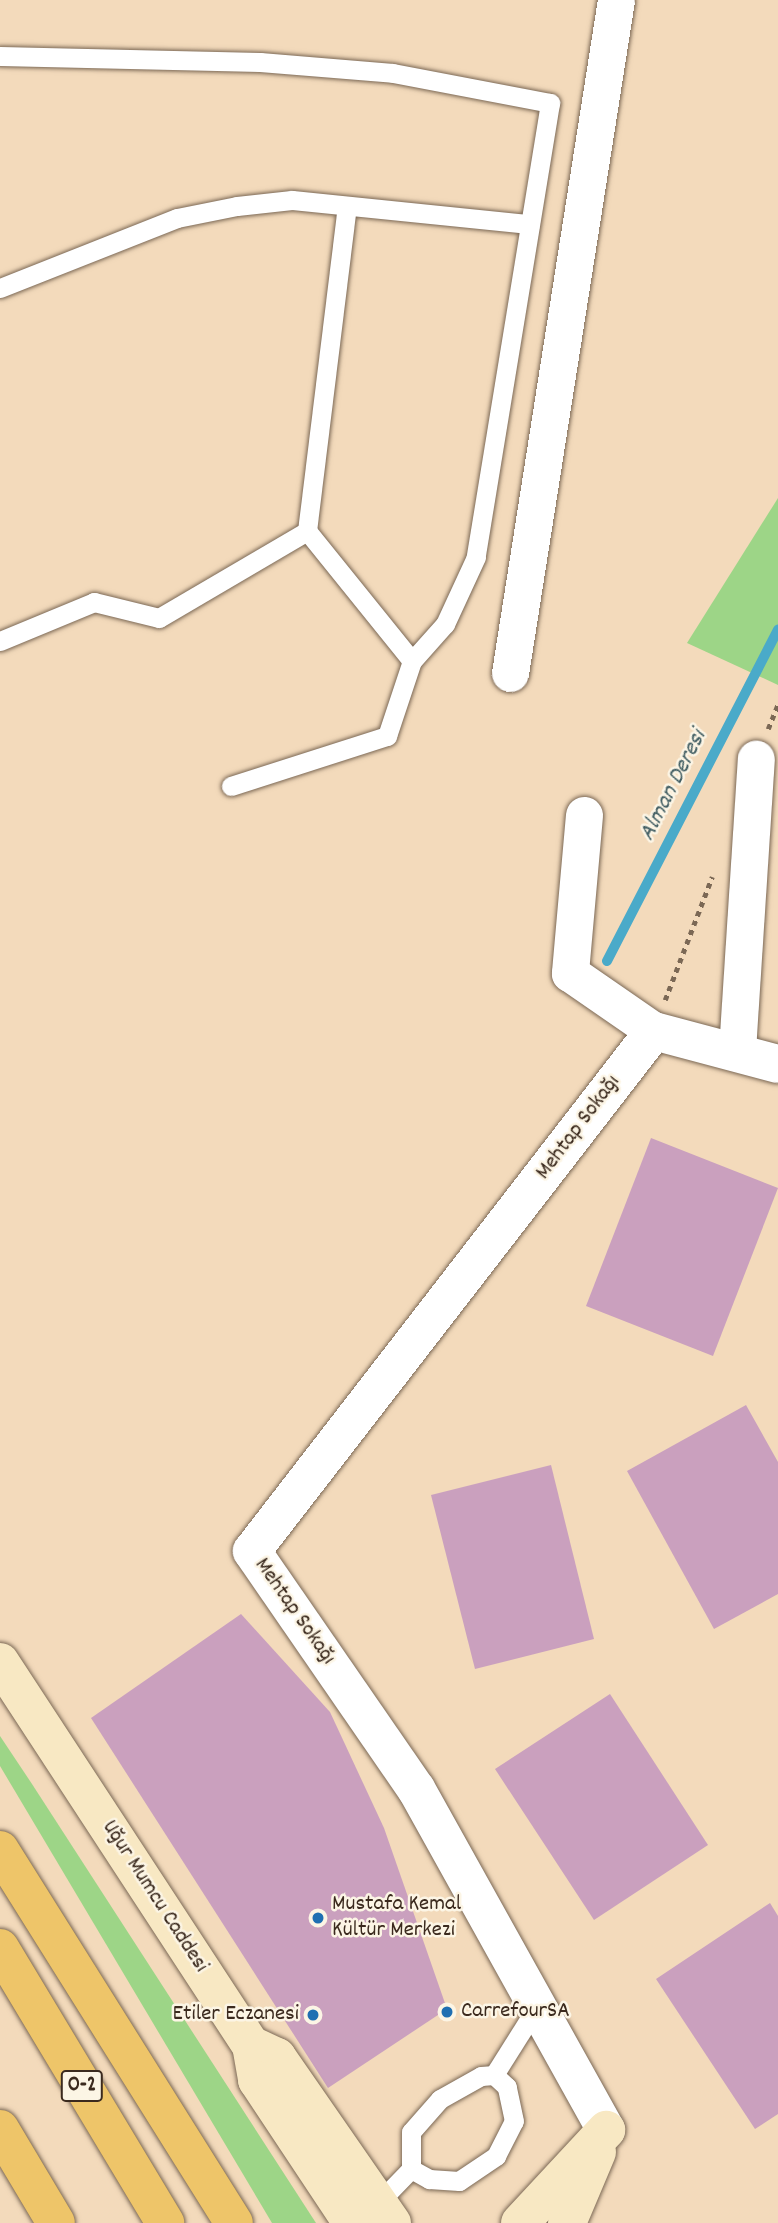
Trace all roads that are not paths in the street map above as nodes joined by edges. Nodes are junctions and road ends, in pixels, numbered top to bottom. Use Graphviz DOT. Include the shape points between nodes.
graph roads {
  1 [pos="616,0"];
  2 [pos="0,56"];
  3 [pos="347,206"];
  4 [pos="530,224"];
  5 [pos="0,288"];
  6 [pos="307,531"];
  7 [pos="0,641"];
  8 [pos="412,661"];
  9 [pos="510,673"];
  10 [pos="756,759"];
  11 [pos="232,786"];
  12 [pos="584,815"];
  13 [pos="654,1031"];
  14 [pos="737,1050"];
  15 [pos="778,1064"];
  16 [pos="0,1662"];
  17 [pos="0,1850"];
  18 [pos="0,1948"];
  19 [pos="538,2004"];
  20 [pos="494,2075"];
  21 [pos="0,2129"];
  22 [pos="606,2130"];
  23 [pos="411,2169"];
  24 [pos="374,2216"];
  25 [pos="520,2218"];
  26 [pos="56,2223"];
  27 [pos="165,2223"];
  28 [pos="234,2223"];
  29 [pos="567,2223"];
  1 -- 9 [label="street"];
  2 -- 4 [label="lane" via="260,62 393,73 550,103"];
  3 -- 4 [label="lane"];
  3 -- 5 [label="lane" via="292,200 177,218"];
  3 -- 6 [label="lane"];
  4 -- 8 [label="lane" via="476,557 459,602"];
  6 -- 7 [label="lane" via="159,618 94,602"];
  6 -- 8 [label="lane"];
  8 -- 11 [label="lane" via="387,736"];
  10 -- 14 [label="street"];
  12 -- 13 [label="street" via="570,973"];
  13 -- 14 [label="street"];
  13 -- 19 [label="street, Mehtap Sokağı" via="252,1551 416,1789"];
  14 -- 15 [label="street"];
  16 -- 24 [label="main road, Uğur Mumcu Caddesi" via="251,2045 277,2056"];
  17 -- 28 [label="highway"];
  18 -- 27 [label="highway, O-2"];
  19 -- 20 [label="lane"];
  19 -- 22 [label="street, Mehtap Sokağı"];
  20 -- 23 [label="lane" via="462,2084 422,2116 406,2150"];
  20 -- 23 [label="lane" via="507,2087 514,2121 496,2156 459,2181 429,2179"];
  21 -- 26 [label="highway"];
  22 -- 25 [label="main road"];
  22 -- 29 [label="main road"];
  23 -- 24 [label="lane"];
}
